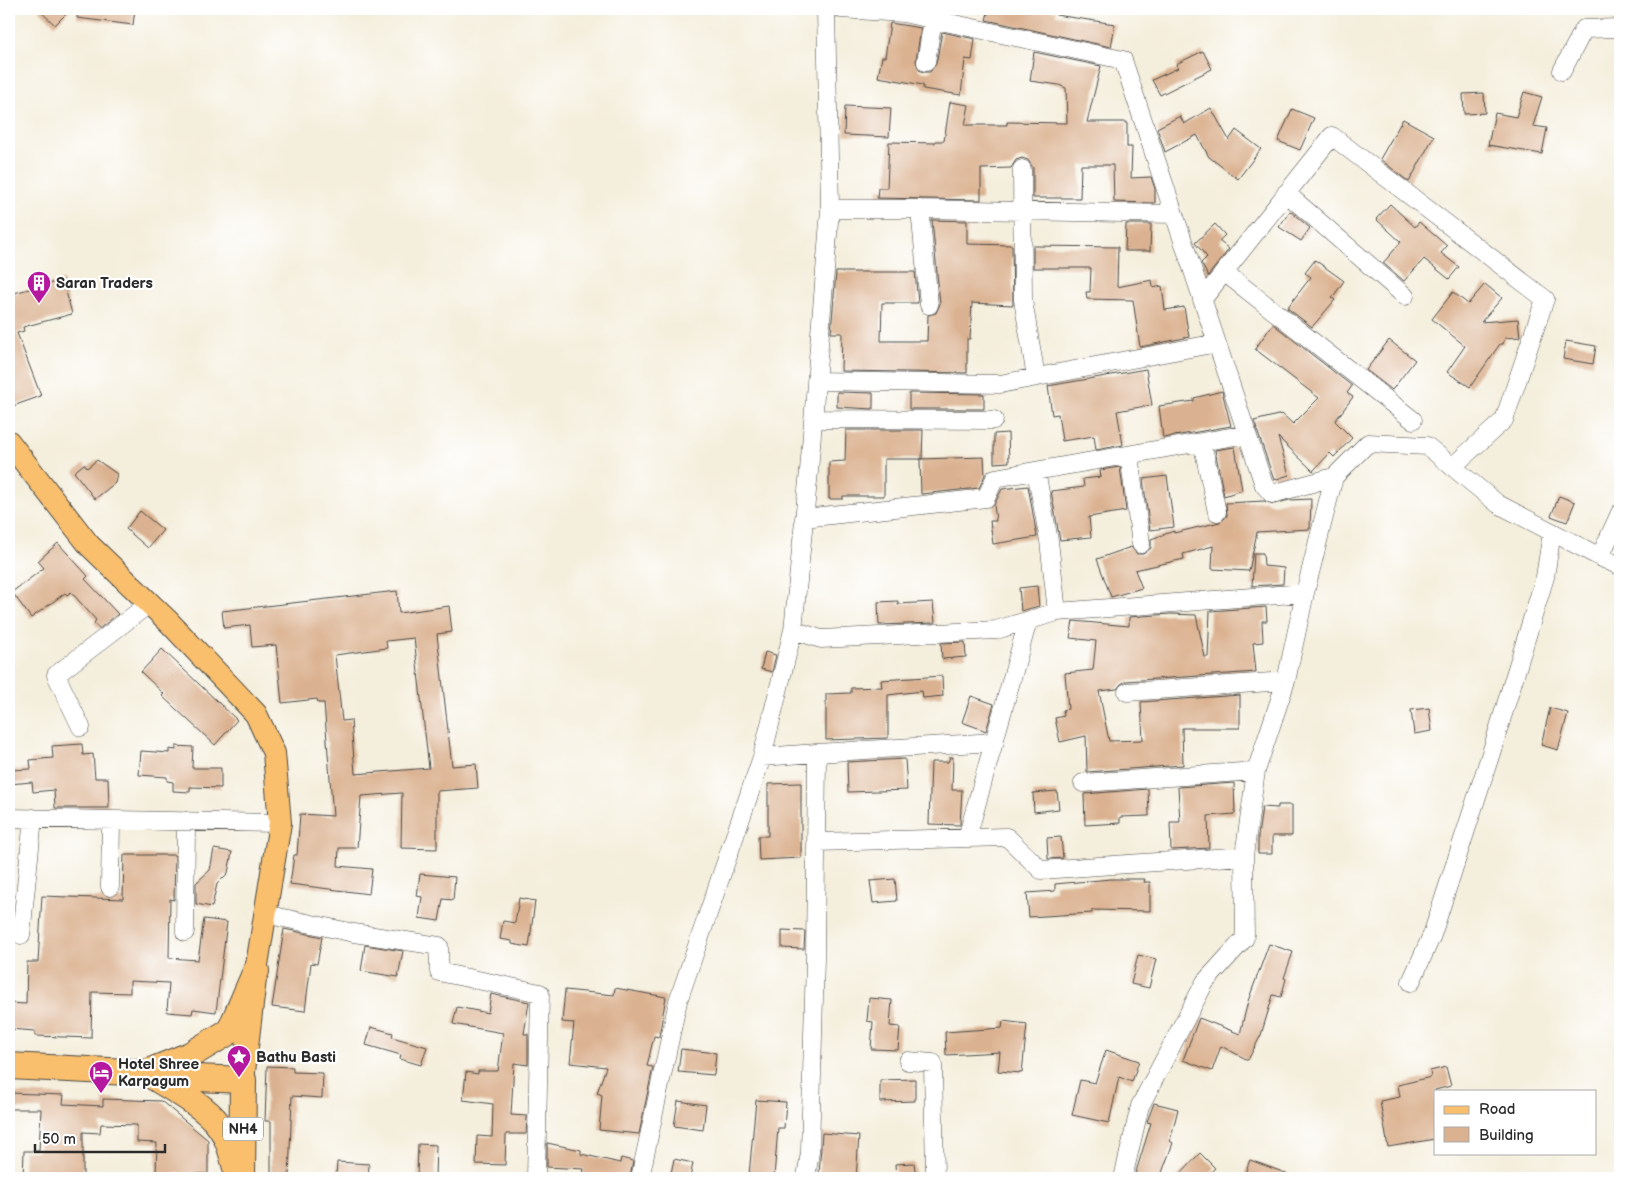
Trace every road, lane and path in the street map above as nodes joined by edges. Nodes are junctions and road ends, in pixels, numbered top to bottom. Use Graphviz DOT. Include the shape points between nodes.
graph roads {
  1 [pos="826,9"];
  2 [pos="841,9"];
  3 [pos="933,19"];
  4 [pos="1620,28"];
  5 [pos="926,62"];
  6 [pos="1562,71"];
  7 [pos="1022,169"];
  8 [pos="1286,194"];
  9 [pos="920,208"];
  10 [pos="830,209"];
  11 [pos="1022,212"];
  12 [pos="1174,214"];
  13 [pos="1224,272"];
  14 [pos="1405,296"];
  15 [pos="1202,300"];
  16 [pos="929,305"];
  17 [pos="1217,343"];
  18 [pos="1036,377"];
  19 [pos="816,381"];
  20 [pos="813,419"];
  21 [pos="994,420"];
  22 [pos="1413,420"];
  23 [pos="1247,434"];
  24 [pos="9,442"];
  25 [pos="1202,442"];
  26 [pos="1129,455"];
  27 [pos="1452,467"];
  28 [pos="1036,471"];
  29 [pos="1334,477"];
  30 [pos="1217,512"];
  31 [pos="1620,513"];
  32 [pos="804,518"];
  33 [pos="1552,532"];
  34 [pos="1141,544"];
  35 [pos="1600,557"];
  36 [pos="1620,566"];
  37 [pos="1305,593"];
  38 [pos="150,603"];
  39 [pos="1057,612"];
  40 [pos="1028,621"];
  41 [pos="793,630"];
  42 [pos="1286,681"];
  43 [pos="1128,692"];
  44 [pos="81,727"];
  45 [pos="995,742"];
  46 [pos="817,753"];
  47 [pos="762,757"];
  48 [pos="1256,771"];
  49 [pos="1083,783"];
  50 [pos="9,818"];
  51 [pos="33,818"];
  52 [pos="111,820"];
  53 [pos="186,821"];
  54 [pos="280,822"];
  55 [pos="967,838"];
  56 [pos="816,842"];
  57 [pos="1244,856"];
  58 [pos="110,887"];
  59 [pos="265,914"];
  60 [pos="185,932"];
  61 [pos="21,935"];
  62 [pos="256,972"];
  63 [pos="1411,982"];
  64 [pos="908,1061"];
  65 [pos="9,1066"];
  66 [pos="148,1073"];
  67 [pos="243,1080"];
  68 [pos="238,1178"];
  69 [pos="242,1178"];
  70 [pos="536,1178"];
  71 [pos="640,1178"];
  72 [pos="806,1178"];
  73 [pos="935,1178"];
  74 [pos="1123,1178"];
  1 -- 10 [label="street"];
  2 -- 3 [label="street" via="903,13"];
  3 -- 5 [label="street"];
  3 -- 12 [label="street" via="1123,60"];
  4 -- 6 [label="street" via="1584,29"];
  7 -- 11 [label="street"];
  8 -- 13 [label="street"];
  8 -- 14 [label="street"];
  8 -- 27 [label="street" via="1332,136 1545,299 1504,420"];
  9 -- 10 [label="street"];
  9 -- 11 [label="street"];
  9 -- 16 [label="street"];
  10 -- 19 [label="street"];
  11 -- 12 [label="street"];
  11 -- 18 [label="street" via="1023,300"];
  12 -- 15 [label="street"];
  13 -- 15 [label="street"];
  13 -- 22 [label="street"];
  15 -- 17 [label="street"];
  17 -- 18 [label="street"];
  17 -- 23 [label="street"];
  18 -- 19 [label="street" via="1000,384"];
  19 -- 20 [label="street"];
  20 -- 21 [label="street"];
  20 -- 32 [label="street"];
  23 -- 25 [label="street"];
  23 -- 29 [label="street" via="1264,485 1272,494"];
  24 -- 38 [label="main road" via="89,545"];
  25 -- 26 [label="street"];
  25 -- 30 [label="street"];
  26 -- 28 [label="street"];
  26 -- 34 [label="street"];
  27 -- 29 [label="street" via="1427,446 1368,443"];
  27 -- 33 [label="street" via="1498,504"];
  28 -- 32 [label="street" via="995,478 986,498"];
  28 -- 39 [label="street" via="1049,541"];
  29 -- 37 [label="street"];
  31 -- 35 [label="street"];
  32 -- 41 [label="street"];
  33 -- 35 [label="street"];
  33 -- 63 [label="street" via="1545,577 1494,741 1432,935"];
  35 -- 36 [label="street"];
  37 -- 39 [label="street"];
  37 -- 42 [label="street"];
  38 -- 44 [label="street" via="56,675"];
  38 -- 54 [label="main road" via="256,714 274,753"];
  39 -- 40 [label="street"];
  40 -- 41 [label="street" via="996,630 820,639"];
  40 -- 45 [label="street"];
  41 -- 47 [label="street"];
  42 -- 43 [label="street"];
  42 -- 48 [label="street"];
  45 -- 46 [label="street"];
  45 -- 55 [label="street"];
  46 -- 47 [label="street"];
  46 -- 56 [label="street"];
  47 -- 71 [label="street" via="678,1001"];
  48 -- 49 [label="street"];
  48 -- 57 [label="street"];
  50 -- 51 [label="street"];
  51 -- 52 [label="street"];
  51 -- 61 [label="street"];
  52 -- 53 [label="street"];
  52 -- 58 [label="street"];
  53 -- 54 [label="street"];
  53 -- 60 [label="street"];
  54 -- 59 [label="main road"];
  55 -- 56 [label="street"];
  55 -- 57 [label="street" via="1007,836 1041,870"];
  56 -- 72 [label="street" via="810,1152"];
  57 -- 74 [label="street" via="1245,938 1205,982 1140,1106"];
  59 -- 62 [label="main road"];
  59 -- 70 [label="street" via="439,946 439,972 540,993"];
  62 -- 66 [label="highway" via="230,1031 190,1056"];
  62 -- 67 [label="main road"];
  64 -- 73 [label="street" via="933,1063"];
  65 -- 66 [label="highway"];
  66 -- 67 [label="highway"];
  66 -- 68 [label="highway" via="218,1124 230,1147"];
  67 -- 69 [label="highway, NH4"];
}
